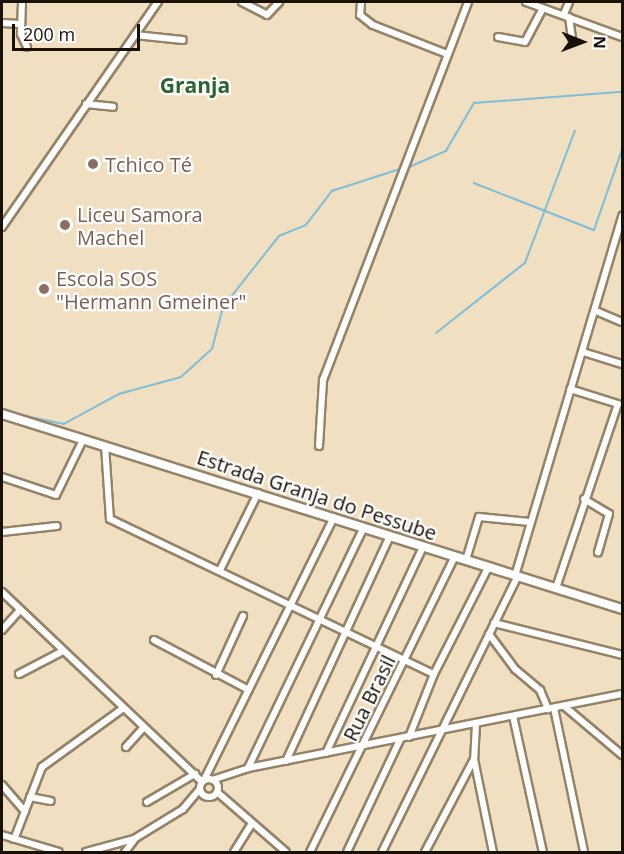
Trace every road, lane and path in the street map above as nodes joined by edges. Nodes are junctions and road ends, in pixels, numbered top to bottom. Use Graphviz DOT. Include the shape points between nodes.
graph roads {
  1 [pos="22,2"];
  2 [pos="158,2"];
  3 [pos="242,2"];
  4 [pos="279,2"];
  5 [pos="361,2"];
  6 [pos="468,2"];
  7 [pos="526,2"];
  8 [pos="569,2"];
  9 [pos="543,8"];
  10 [pos="566,15"];
  11 [pos="2,23"];
  12 [pos="20,24"];
  13 [pos="135,35"];
  14 [pos="498,37"];
  15 [pos="622,37"];
  16 [pos="572,38"];
  17 [pos="183,40"];
  18 [pos="27,47"];
  19 [pos="447,54"];
  20 [pos="86,104"];
  21 [pos="113,107"];
  22 [pos="622,216"];
  23 [pos="2,227"];
  24 [pos="596,311"];
  25 [pos="622,322"];
  26 [pos="583,352"];
  27 [pos="622,364"];
  28 [pos="570,389"];
  29 [pos="620,405"];
  30 [pos="2,414"];
  31 [pos="83,440"];
  32 [pos="105,446"];
  33 [pos="319,446"];
  34 [pos="2,477"];
  35 [pos="258,493"];
  36 [pos="584,499"];
  37 [pos="334,517"];
  38 [pos="530,522"];
  39 [pos="57,526"];
  40 [pos="364,527"];
  41 [pos="2,532"];
  42 [pos="390,536"];
  43 [pos="423,547"];
  44 [pos="598,552"];
  45 [pos="455,556"];
  46 [pos="466,560"];
  47 [pos="489,567"];
  48 [pos="220,570"];
  49 [pos="517,576"];
  50 [pos="556,588"];
  51 [pos="2,592"];
  52 [pos="292,606"];
  53 [pos="622,609"];
  54 [pos="20,610"];
  55 [pos="243,616"];
  56 [pos="319,619"];
  57 [pos="494,623"];
  58 [pos="2,630"];
  59 [pos="348,633"];
  60 [pos="489,634"];
  61 [pos="154,640"];
  62 [pos="378,647"];
  63 [pos="61,652"];
  64 [pos="622,655"];
  65 [pos="406,660"];
  66 [pos="20,674"];
  67 [pos="434,674"];
  68 [pos="216,675"];
  69 [pos="249,690"];
  70 [pos="622,694"];
  71 [pos="564,706"];
  72 [pos="122,709"];
  73 [pos="551,709"];
  74 [pos="513,716"];
  75 [pos="476,724"];
  76 [pos="143,728"];
  77 [pos="444,730"];
  78 [pos="409,736"];
  79 [pos="401,738"];
  80 [pos="364,746"];
  81 [pos="126,747"];
  82 [pos="326,753"];
  83 [pos="622,755"];
  84 [pos="474,759"];
  85 [pos="286,760"];
  86 [pos="248,768"];
  87 [pos="229,773"];
  88 [pos="195,774"];
  89 [pos="206,782"];
  90 [pos="2,785"];
  91 [pos="217,789"];
  92 [pos="30,797"];
  93 [pos="209,797"];
  94 [pos="51,801"];
  95 [pos="147,802"];
  96 [pos="191,802"];
  97 [pos="228,805"];
  98 [pos="24,811"];
  99 [pos="252,823"];
  100 [pos="2,835"];
  101 [pos="14,838"];
  102 [pos="134,839"];
  103 [pos="50,851"];
  104 [pos="282,851"];
  105 [pos="59,852"];
  106 [pos="86,852"];
  107 [pos="125,852"];
  108 [pos="234,852"];
  109 [pos="310,852"];
  110 [pos="347,852"];
  111 [pos="382,852"];
  112 [pos="426,852"];
  113 [pos="493,852"];
  114 [pos="543,852"];
  115 [pos="584,852"];
  1 -- 12 [label="street"];
  2 -- 13 [label="street"];
  3 -- 4 [label="street" via="267,15"];
  5 -- 19 [label="street" via="360,15 372,25"];
  6 -- 19 [label="street"];
  7 -- 9 [label="street"];
  8 -- 10 [label="street"];
  9 -- 10 [label="street"];
  9 -- 14 [label="street" via="525,42"];
  10 -- 15 [label="street"];
  10 -- 16 [label="street"];
  11 -- 12 [label="street"];
  12 -- 18 [label="street"];
  13 -- 17 [label="street"];
  13 -- 20 [label="street"];
  19 -- 33 [label="street" via="323,380"];
  20 -- 21 [label="street"];
  20 -- 23 [label="street"];
  22 -- 24 [label="street"];
  24 -- 25 [label="street"];
  24 -- 26 [label="street"];
  26 -- 27 [label="street"];
  26 -- 28 [label="street"];
  28 -- 29 [label="street"];
  28 -- 38 [label="street"];
  29 -- 36 [label="street"];
  30 -- 31 [label="main road, Estrada Granja do Pessube"];
  31 -- 32 [label="main road, Estrada Granja do Pessube"];
  31 -- 34 [label="street" via="56,495"];
  32 -- 35 [label="main road, Estrada Granja do Pessube"];
  32 -- 48 [label="street" via="107,516"];
  35 -- 37 [label="main road, Estrada Granja do Pessube"];
  35 -- 48 [label="street"];
  36 -- 44 [label="street" via="609,514"];
  36 -- 50 [label="street"];
  37 -- 40 [label="main road, Estrada Granja do Pessube"];
  37 -- 52 [label="street"];
  38 -- 46 [label="street" via="479,517"];
  38 -- 49 [label="street"];
  39 -- 41 [label="street"];
  40 -- 42 [label="main road, Estrada Granja do Pessube"];
  40 -- 56 [label="street"];
  42 -- 43 [label="main road, Estrada Granja do Pessube"];
  42 -- 59 [label="street"];
  43 -- 45 [label="main road, Estrada Granja do Pessube"];
  43 -- 62 [label="street"];
  45 -- 46 [label="main road, Estrada Granja do Pessube"];
  45 -- 65 [label="street, Rua Brasil"];
  46 -- 47 [label="main road, Estrada Granja do Pessube"];
  47 -- 49 [label="main road, Estrada Granja do Pessube"];
  47 -- 67 [label="street"];
  48 -- 52 [label="street"];
  49 -- 50 [label="main road, Estrada Granja do Pessube"];
  49 -- 57 [label="street"];
  50 -- 53 [label="main road, Estrada Granja do Pessube"];
  51 -- 54 [label="street"];
  52 -- 56 [label="street"];
  52 -- 69 [label="street"];
  54 -- 58 [label="street"];
  54 -- 63 [label="street"];
  55 -- 68 [label="street"];
  56 -- 59 [label="street"];
  56 -- 86 [label="street"];
  57 -- 60 [label="street"];
  57 -- 64 [label="street"];
  59 -- 62 [label="street"];
  59 -- 85 [label="street"];
  60 -- 73 [label="street" via="519,675 540,690"];
  60 -- 77 [label="street"];
  61 -- 68 [label="street"];
  62 -- 65 [label="street"];
  62 -- 82 [label="street"];
  63 -- 66 [label="street"];
  63 -- 72 [label="street"];
  65 -- 67 [label="street"];
  65 -- 80 [label="street, Rua Brasil"];
  67 -- 78 [label="street"];
  68 -- 69 [label="street"];
  69 -- 89 [label="street"];
  70 -- 71 [label="street"];
  71 -- 73 [label="street"];
  71 -- 83 [label="street"];
  72 -- 76 [label="street"];
  72 -- 92 [label="street" via="42,767"];
  73 -- 74 [label="street"];
  73 -- 115 [label="street"];
  74 -- 75 [label="street"];
  74 -- 114 [label="street"];
  75 -- 77 [label="street"];
  75 -- 84 [label="street"];
  76 -- 81 [label="street"];
  76 -- 88 [label="street"];
  77 -- 78 [label="street"];
  77 -- 111 [label="street"];
  78 -- 79 [label="street"];
  79 -- 80 [label="street"];
  79 -- 110 [label="street"];
  80 -- 82 [label="street"];
  80 -- 109 [label="street, Rua Brasil"];
  82 -- 85 [label="street"];
  84 -- 112 [label="street"];
  84 -- 113 [label="street"];
  85 -- 86 [label="street"];
  86 -- 87 [label="street"];
  87 -- 89 [label="street"];
  87 -- 91 [label="street"];
  88 -- 89 [label="street"];
  88 -- 95 [label="street"];
  89 -- 91 [label="street"];
  89 -- 93 [label="street"];
  89 -- 96 [label="street"];
  90 -- 98 [label="street"];
  91 -- 93 [label="street"];
  91 -- 97 [label="street"];
  92 -- 94 [label="street"];
  92 -- 98 [label="street"];
  93 -- 96 [label="street"];
  93 -- 97 [label="street"];
  96 -- 102 [label="street"];
  97 -- 99 [label="street"];
  98 -- 101 [label="street"];
  99 -- 104 [label="street"];
  99 -- 108 [label="street"];
  100 -- 101 [label="street"];
  101 -- 103 [label="street"];
  102 -- 106 [label="street"];
  102 -- 107 [label="street"];
  103 -- 105 [label="street"];
}
